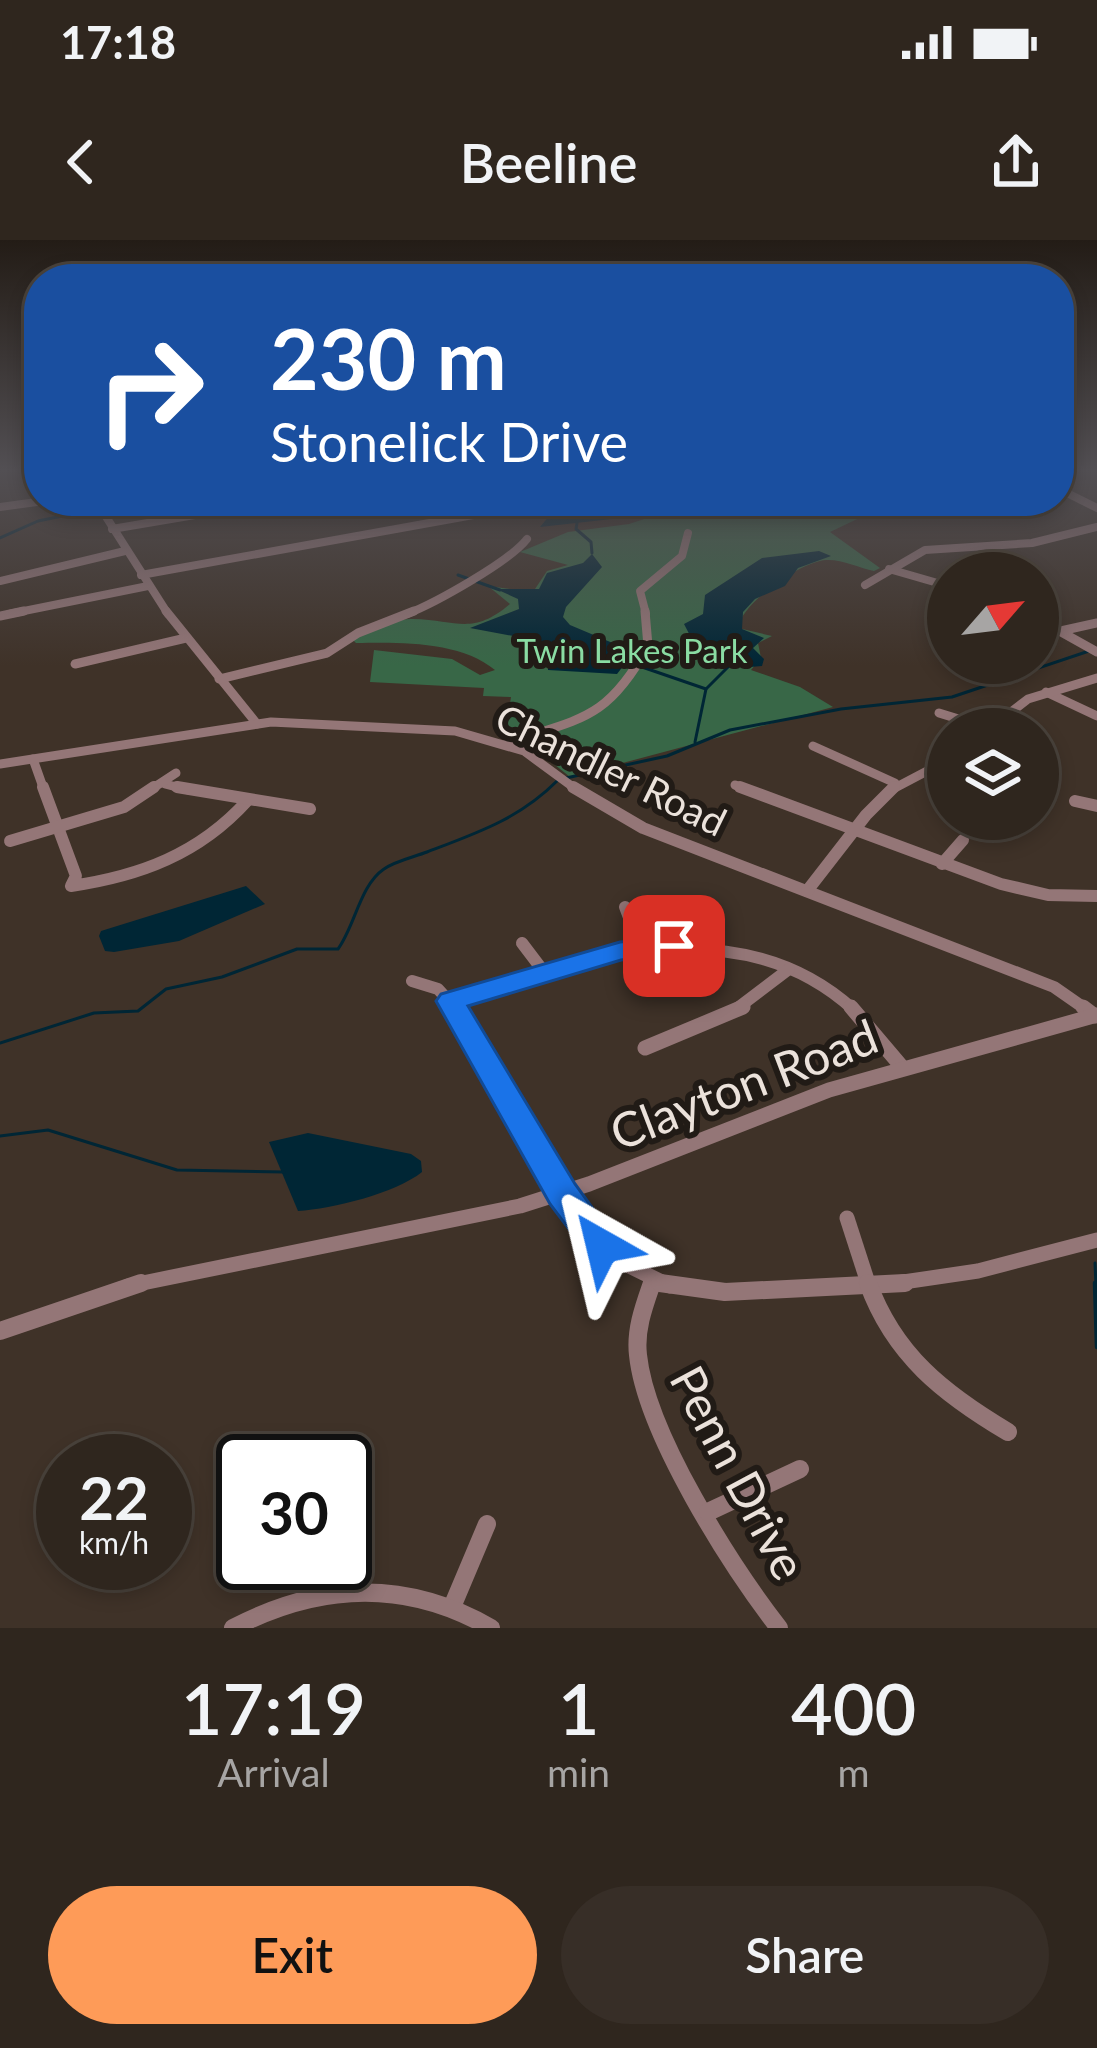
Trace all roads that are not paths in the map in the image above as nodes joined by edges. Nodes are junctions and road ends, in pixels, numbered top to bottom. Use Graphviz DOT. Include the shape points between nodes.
graph roads {
  1 [pos="117,537"];
  2 [pos="361,537"];
  3 [pos="687,537"];
  4 [pos="1057,537"];
  5 [pos="527,539"];
  6 [pos="125,551"];
  7 [pos="890,569"];
  8 [pos="141,575"];
  9 [pos="927,580"];
  10 [pos="0,581"];
  11 [pos="865,585"];
  12 [pos="148,586"];
  13 [pos="0,616"];
  14 [pos="1097,622"];
  15 [pos="1059,630"];
  16 [pos="1059,632"];
  17 [pos="1062,632"];
  18 [pos="186,638"];
  19 [pos="1097,652"];
  20 [pos="75,664"];
  21 [pos="1097,678"];
  22 [pos="219,679"];
  23 [pos="1046,692"];
  24 [pos="1014,708"];
  25 [pos="1097,716"];
  26 [pos="257,724"];
  27 [pos="507,743"];
  28 [pos="813,746"];
  29 [pos="33,759"];
  30 [pos="0,764"];
  31 [pos="927,769"];
  32 [pos="176,773"];
  33 [pos="895,783"];
  34 [pos="166,784"];
  35 [pos="734,784"];
  36 [pos="247,801"];
  37 [pos="1075,801"];
  38 [pos="1097,806"];
  39 [pos="310,809"];
  40 [pos="58,829"];
  41 [pos="851,832"];
  42 [pos="963,840"];
  43 [pos="10,841"];
  44 [pos="942,864"];
  45 [pos="807,891"];
  46 [pos="1097,896"];
  47 [pos="625,907"];
  48 [pos="522,943"];
  49 [pos="640,947"];
  50 [pos="789,969"];
  51 [pos="544,972"];
  52 [pos="412,981"];
  53 [pos="451,1001"];
  54 [pos="1096,1015"];
  55 [pos="645,1048"];
  56 [pos="902,1067"];
  57 [pos="562,1194"];
  58 [pos="847,1218"];
  59 [pos="1097,1240"];
  60 [pos="653,1280"];
  61 [pos="868,1287"];
  62 [pos="0,1330"];
  63 [pos="1008,1432"];
  64 [pos="800,1469"];
  65 [pos="708,1512"];
  66 [pos="488,1525"];
  67 [pos="452,1607"];
  68 [pos="233,1628"];
  69 [pos="491,1628"];
  70 [pos="779,1628"];
  1 -- 6 [label="street"];
  2 -- 8 [label="street"];
  3 -- 27 [label="street" via="682,556 640,591 649,648 613,698 581,724"];
  4 -- 7 [label="street" via="935,548"];
  5 -- 22 [label="street" via="433,604 327,652"];
  6 -- 8 [label="street"];
  6 -- 10 [label="street"];
  7 -- 9 [label="street"];
  7 -- 11 [label="street"];
  8 -- 12 [label="street"];
  12 -- 13 [label="street"];
  12 -- 18 [label="street"];
  14 -- 17 [label="street"];
  15 -- 17 [label="street"];
  16 -- 17 [label="street"];
  17 -- 19 [label="street"];
  18 -- 20 [label="street"];
  18 -- 22 [label="street"];
  21 -- 23 [label="street"];
  22 -- 26 [label="street"];
  23 -- 24 [label="street"];
  23 -- 25 [label="street"];
  26 -- 27 [label="street, Chandler Road" via="434,729"];
  26 -- 29 [label="street, Chandler Road"];
  27 -- 45 [label="street, Chandler Road" via="628,821"];
  28 -- 33 [label="street"];
  29 -- 30 [label="street, Chandler Road"];
  29 -- 40 [label="street"];
  31 -- 33 [label="street"];
  32 -- 34 [label="street"];
  33 -- 41 [label="street"];
  34 -- 36 [label="street"];
  34 -- 40 [label="street"];
  35 -- 41 [label="street"];
  36 -- 39 [label="street"];
  36 -- 40 [label="street" via="182,856 71,886 76,875"];
  37 -- 38 [label="street"];
  40 -- 43 [label="street"];
  41 -- 44 [label="street"];
  41 -- 45 [label="street"];
  42 -- 44 [label="street"];
  44 -- 46 [label="street" via="1023,891"];
  45 -- 54 [label="street, Chandler Road" via="1054,987"];
  47 -- 49 [label="street"];
  48 -- 51 [label="street"];
  49 -- 50 [label="street" via="726,950"];
  49 -- 51 [label="street"];
  50 -- 55 [label="street" via="746,1006"];
  50 -- 56 [label="street" via="846,1003"];
  51 -- 53 [label="street"];
  52 -- 53 [label="street"];
  53 -- 57 [label="street"];
  54 -- 56 [label="street, Clayton Road"];
  56 -- 57 [label="street, Clayton Road"];
  57 -- 60 [label="street" via="602,1246"];
  57 -- 62 [label="street, Clayton Road" via="442,1224 183,1269"];
  58 -- 61 [label="street"];
  59 -- 61 [label="street" via="1022,1265"];
  60 -- 61 [label="street" via="718,1292"];
  60 -- 65 [label="street, Penn Drive" via="638,1331 642,1381"];
  61 -- 63 [label="street" via="919,1372"];
  64 -- 65 [label="street"];
  65 -- 70 [label="street, Penn Drive"];
  66 -- 67 [label="street"];
  67 -- 68 [label="street" via="394,1592 334,1592"];
  67 -- 69 [label="street"];
}
